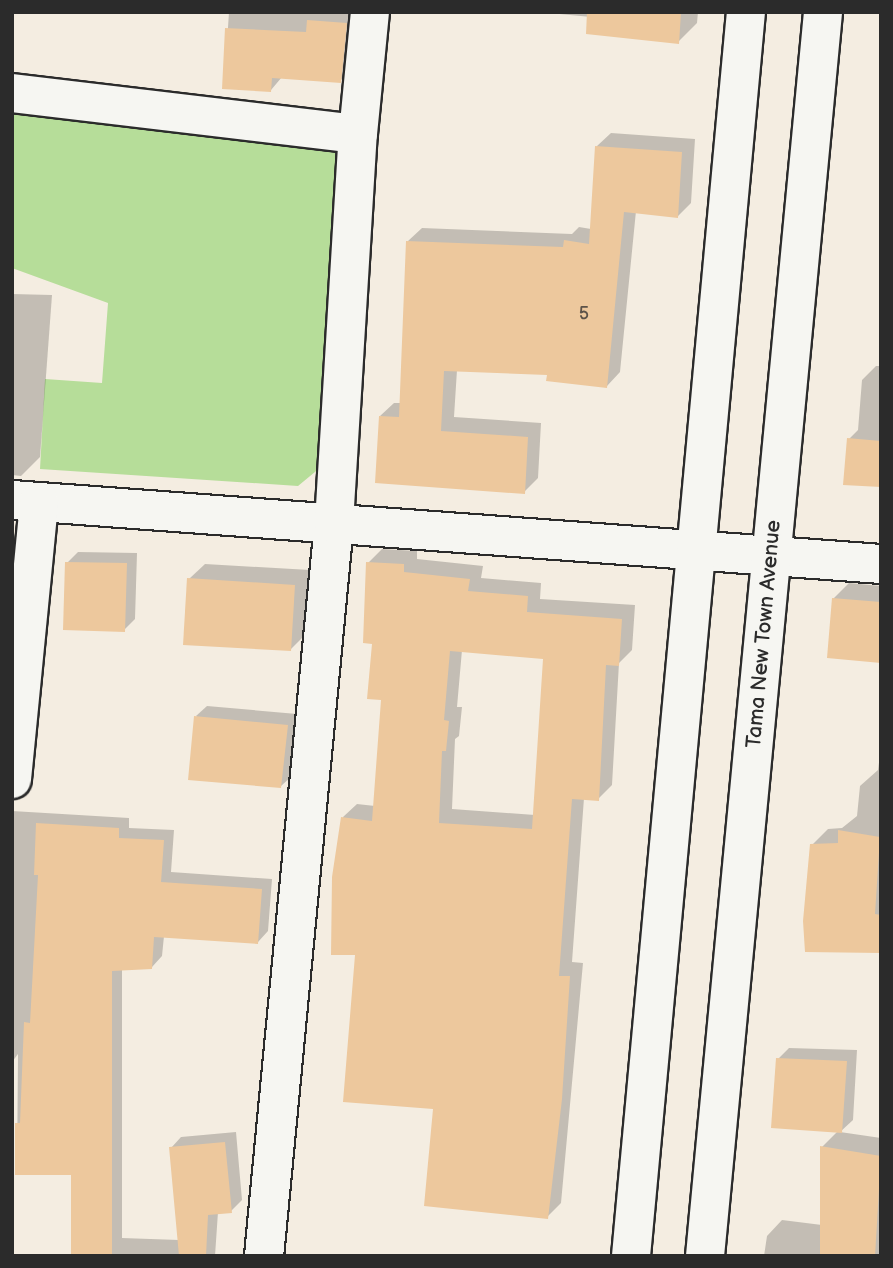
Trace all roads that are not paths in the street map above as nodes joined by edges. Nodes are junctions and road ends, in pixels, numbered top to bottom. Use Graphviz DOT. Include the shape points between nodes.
graph roads {
  1 [pos="370,12"];
  2 [pos="746,12"];
  3 [pos="823,12"];
  4 [pos="12,93"];
  5 [pos="358,134"];
  6 [pos="25,501"];
  7 [pos="334,523"];
  8 [pos="699,550"];
  9 [pos="772,555"];
  10 [pos="881,564"];
  11 [pos="12,779"];
  12 [pos="264,1256"];
  13 [pos="631,1256"];
  14 [pos="705,1256"];
  1 -- 5 [label="street"];
  2 -- 8 [label="street"];
  3 -- 9 [label="street, Tama New Town Avenue"];
  4 -- 5 [label="street"];
  5 -- 7 [label="street"];
  6 -- 7 [label="street"];
  6 -- 11 [label="street"];
  7 -- 8 [label="street"];
  7 -- 12 [label="street"];
  8 -- 9 [label="street"];
  8 -- 13 [label="street"];
  9 -- 10 [label="street"];
  9 -- 14 [label="street, Tama New Town Avenue"];
}
